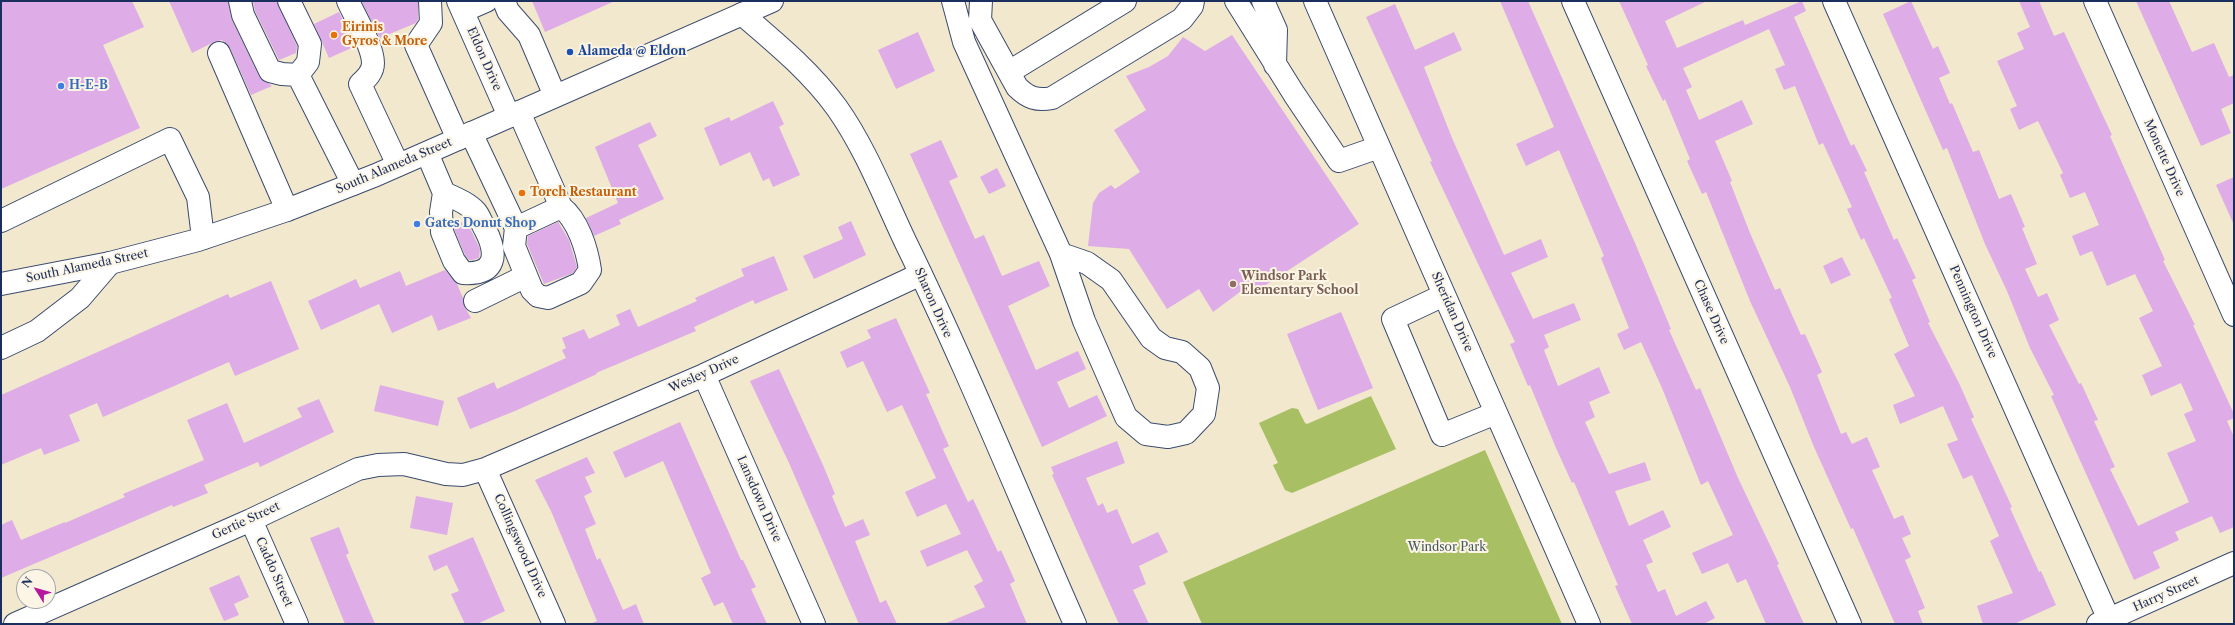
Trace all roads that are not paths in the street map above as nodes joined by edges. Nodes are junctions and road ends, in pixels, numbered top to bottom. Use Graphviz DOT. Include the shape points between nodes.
graph roads {
  1 [pos="240,1"];
  2 [pos="289,1"];
  3 [pos="348,1"];
  4 [pos="430,1"];
  5 [pos="486,1"];
  6 [pos="504,1"];
  7 [pos="772,1"];
  8 [pos="953,1"];
  9 [pos="981,1"];
  10 [pos="1125,1"];
  11 [pos="1192,1"];
  12 [pos="1236,1"];
  13 [pos="1263,1"];
  14 [pos="1315,1"];
  15 [pos="1573,1"];
  16 [pos="1834,1"];
  17 [pos="2095,1"];
  18 [pos="461,6"];
  19 [pos="742,14"];
  20 [pos="219,53"];
  21 [pos="1275,65"];
  22 [pos="1009,72"];
  23 [pos="298,74"];
  24 [pos="556,96"];
  25 [pos="514,114"];
  26 [pos="464,136"];
  27 [pos="1379,147"];
  28 [pos="427,153"];
  29 [pos="398,165"];
  30 [pos="352,184"];
  31 [pos="444,193"];
  32 [pos="561,207"];
  33 [pos="287,210"];
  34 [pos="1,221"];
  35 [pos="203,238"];
  36 [pos="507,240"];
  37 [pos="1061,254"];
  38 [pos="110,263"];
  39 [pos="921,274"];
  40 [pos="526,276"];
  41 [pos="1,284"];
  42 [pos="1444,295"];
  43 [pos="476,301"];
  44 [pos="2234,314"];
  45 [pos="1,348"];
  46 [pos="704,375"];
  47 [pos="1496,413"];
  48 [pos="485,469"];
  49 [pos="251,520"];
  50 [pos="2234,563"];
  51 [pos="25,622"];
  52 [pos="2106,622"];
  53 [pos="297,624"];
  54 [pos="554,624"];
  55 [pos="814,624"];
  56 [pos="1075,624"];
  57 [pos="1589,624"];
  58 [pos="1850,624"];
  1 -- 23 [label="street" via="243,15 270,71"];
  2 -- 23 [label="street" via="310,44 308,62"];
  3 -- 29 [label="street" via="368,43 373,62 367,78 360,84"];
  4 -- 26 [label="street" via="431,23 416,45"];
  5 -- 18 [label="street"];
  6 -- 24 [label="street" via="508,11 529,35"];
  7 -- 19 [label="street, South Alameda Street"];
  8 -- 37 [label="street" via="964,42"];
  9 -- 22 [label="street" via="980,20"];
  10 -- 22 [label="street"];
  11 -- 22 [label="street" via="1192,6 1182,19 1052,98 1041,100 1026,96 1017,87"];
  12 -- 21 [label="street"];
  13 -- 21 [label="street" via="1276,30"];
  14 -- 27 [label="street, Sheridan Drive"];
  15 -- 58 [label="street, Chase Drive"];
  16 -- 52 [label="street, Pennington Drive"];
  17 -- 44 [label="street, Monette Drive"];
  18 -- 25 [label="street, Eldon Drive"];
  19 -- 24 [label="street, South Alameda Street"];
  19 -- 39 [label="street, Sharon Drive" via="785,51 837,109 855,137"];
  20 -- 33 [label="street"];
  21 -- 27 [label="street" via="1339,161"];
  23 -- 30 [label="street"];
  24 -- 25 [label="street, South Alameda Street"];
  25 -- 26 [label="street, South Alameda Street"];
  25 -- 32 [label="street, Eldon Drive"];
  26 -- 28 [label="street, South Alameda Street"];
  26 -- 36 [label="street"];
  27 -- 42 [label="street, Sheridan Drive"];
  28 -- 29 [label="street, South Alameda Street"];
  28 -- 31 [label="street"];
  29 -- 30 [label="street, South Alameda Street"];
  30 -- 33 [label="street, South Alameda Street"];
  31 -- 36 [label="street" via="462,201"];
  31 -- 36 [label="street" via="441,212 442,232 454,261 463,273 478,274 487,270"];
  32 -- 36 [label="street"];
  32 -- 40 [label="street" via="570,215 588,255 590,270 587,277 581,283 548,298 535,293"];
  33 -- 35 [label="street, South Alameda Street"];
  34 -- 35 [label="street" via="170,140 198,198"];
  35 -- 38 [label="street, South Alameda Street"];
  36 -- 40 [label="street"];
  37 -- 37 [label="street" via="1084,321 1126,417 1146,434 1168,437 1186,433 1204,414 1208,388 1200,368 1182,352 1165,348 1151,338 1111,280 1087,263"];
  38 -- 41 [label="street, South Alameda Street"];
  38 -- 45 [label="street" via="80,298 37,331"];
  39 -- 46 [label="street, Wesley Drive"];
  39 -- 56 [label="street, Sharon Drive"];
  40 -- 43 [label="street"];
  42 -- 47 [label="street, Sheridan Drive"];
  42 -- 47 [label="street" via="1394,319 1442,435"];
  46 -- 48 [label="street, Wesley Drive"];
  46 -- 55 [label="street, Lansdown Drive"];
  47 -- 57 [label="street, Sheridan Drive"];
  48 -- 49 [label="street, Gertie Street" via="463,475 446,474 404,464 358,469"];
  48 -- 54 [label="street, Collingswood Drive"];
  49 -- 51 [label="street, Gertie Street"];
  49 -- 53 [label="street, Caddo Street"];
  50 -- 52 [label="street, Harry Street"];
}
